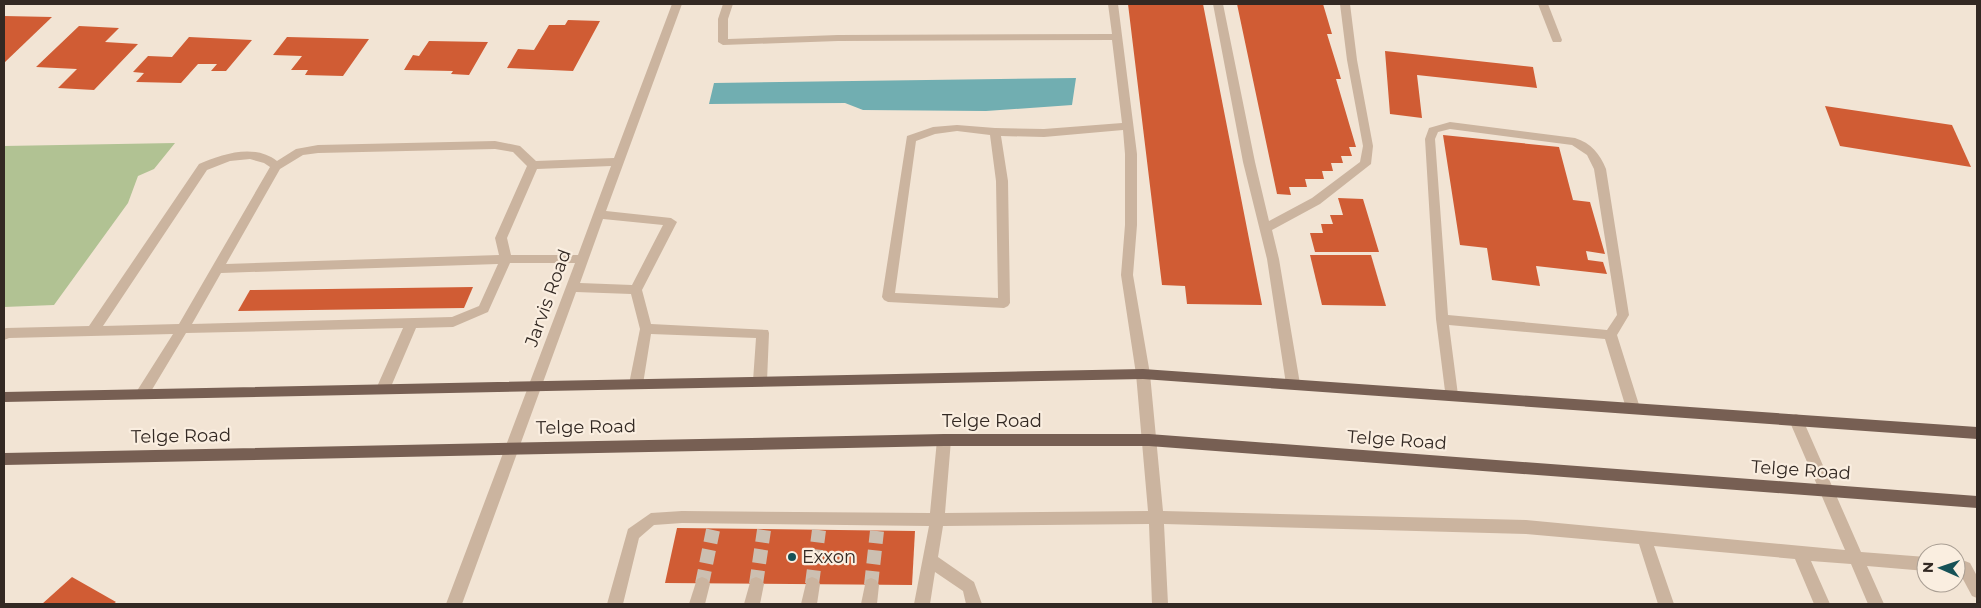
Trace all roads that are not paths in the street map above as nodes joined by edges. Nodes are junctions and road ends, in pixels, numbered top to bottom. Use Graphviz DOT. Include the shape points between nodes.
graph roads {
  1 [pos="677,4"];
  2 [pos="728,4"];
  3 [pos="1113,4"];
  4 [pos="1218,4"];
  5 [pos="1345,4"];
  6 [pos="1543,4"];
  7 [pos="1117,37"];
  8 [pos="1557,40"];
  9 [pos="1128,126"];
  10 [pos="995,132"];
  11 [pos="618,162"];
  12 [pos="533,165"];
  13 [pos="276,166"];
  14 [pos="599,214"];
  15 [pos="1264,228"];
  16 [pos="506,259"];
  17 [pos="583,259"];
  18 [pos="217,269"];
  19 [pos="572,287"];
  20 [pos="636,290"];
  21 [pos="1442,319"];
  22 [pos="412,323"];
  23 [pos="184,328"];
  24 [pos="646,329"];
  25 [pos="93,330"];
  26 [pos="4,335"];
  27 [pos="1610,335"];
  28 [pos="1143,374"];
  29 [pos="760,381"];
  30 [pos="636,384"];
  31 [pos="1293,384"];
  32 [pos="535,386"];
  33 [pos="383,389"];
  34 [pos="142,394"];
  35 [pos="1452,395"];
  36 [pos="4,396"];
  37 [pos="1633,408"];
  38 [pos="1796,420"];
  39 [pos="1977,433"];
  40 [pos="944,440"];
  41 [pos="1149,440"];
  42 [pos="512,448"];
  43 [pos="4,459"];
  44 [pos="1826,490"];
  45 [pos="1977,502"];
  46 [pos="1156,517"];
  47 [pos="937,520"];
  48 [pos="1644,538"];
  49 [pos="1800,552"];
  50 [pos="1856,558"];
  51 [pos="930,560"];
  52 [pos="1916,563"];
  53 [pos="1966,568"];
  54 [pos="702,584"];
  55 [pos="756,584"];
  56 [pos="812,584"];
  57 [pos="871,585"];
  58 [pos="1977,591"];
  59 [pos="454,604"];
  60 [pos="615,604"];
  61 [pos="697,604"];
  62 [pos="752,604"];
  63 [pos="809,604"];
  64 [pos="869,604"];
  65 [pos="922,604"];
  66 [pos="974,604"];
  67 [pos="1160,604"];
  68 [pos="1666,604"];
  69 [pos="1822,604"];
  70 [pos="1876,604"];
  1 -- 11 [label="street, Jarvis Road"];
  2 -- 7 [label="street" via="723,18 723,42 838,38"];
  3 -- 7 [label="street"];
  4 -- 15 [label="street"];
  5 -- 15 [label="street" via="1368,146 1365,164 1316,201"];
  6 -- 8 [label="street"];
  7 -- 9 [label="street"];
  9 -- 10 [label="street" via="1044,133"];
  9 -- 28 [label="street" via="1131,172 1127,275"];
  10 -- 10 [label="street" via="957,128 933,131 911,139 888,297 1004,304 1002,181"];
  11 -- 12 [label="street"];
  11 -- 14 [label="street, Jarvis Road"];
  12 -- 13 [label="street" via="516,149 495,145 318,149 300,152"];
  12 -- 16 [label="street" via="501,238"];
  13 -- 18 [label="street"];
  13 -- 25 [label="street" via="272,161 253,155 223,158 202,167"];
  14 -- 17 [label="street, Jarvis Road"];
  14 -- 20 [label="street" via="670,222"];
  15 -- 31 [label="street" via="1276,274"];
  16 -- 17 [label="street"];
  16 -- 18 [label="street"];
  16 -- 22 [label="street" via="484,308 453,322"];
  17 -- 19 [label="street, Jarvis Road"];
  18 -- 23 [label="street"];
  19 -- 20 [label="street"];
  19 -- 32 [label="street, Jarvis Road"];
  20 -- 24 [label="street"];
  21 -- 27 [label="street"];
  21 -- 27 [label="street" via="1430,139 1433,130 1450,125 1575,142 1596,155 1622,315"];
  21 -- 35 [label="street"];
  22 -- 23 [label="street"];
  22 -- 33 [label="street"];
  23 -- 25 [label="street"];
  23 -- 34 [label="street"];
  24 -- 29 [label="street" via="763,333"];
  24 -- 30 [label="street"];
  25 -- 26 [label="street"];
  27 -- 37 [label="street"];
  28 -- 29 [label="main road"];
  28 -- 31 [label="main road"];
  28 -- 41 [label="street"];
  29 -- 30 [label="main road"];
  30 -- 32 [label="main road"];
  31 -- 35 [label="main road"];
  32 -- 33 [label="main road"];
  32 -- 42 [label="street, Jarvis Road"];
  33 -- 34 [label="main road"];
  34 -- 36 [label="main road"];
  35 -- 37 [label="main road"];
  37 -- 38 [label="main road"];
  38 -- 39 [label="main road"];
  38 -- 44 [label="street"];
  40 -- 41 [label="main road, Telge Road"];
  40 -- 42 [label="main road, Telge Road"];
  40 -- 47 [label="street"];
  41 -- 44 [label="main road, Telge Road"];
  41 -- 46 [label="street"];
  42 -- 43 [label="main road, Telge Road"];
  42 -- 59 [label="street, Jarvis Road"];
  44 -- 45 [label="main road, Telge Road"];
  44 -- 50 [label="street"];
  46 -- 47 [label="street"];
  46 -- 48 [label="street" via="1526,526"];
  46 -- 67 [label="street"];
  47 -- 51 [label="street"];
  47 -- 60 [label="street" via="877,525 714,524 651,519 633,534"];
  48 -- 49 [label="street"];
  48 -- 68 [label="street"];
  49 -- 50 [label="street"];
  49 -- 69 [label="street"];
  50 -- 52 [label="street"];
  50 -- 70 [label="street"];
  51 -- 65 [label="street"];
  51 -- 66 [label="street" via="969,586"];
  53 -- 58 [label="street"];
  54 -- 61 [label="street"];
  55 -- 62 [label="street"];
  56 -- 63 [label="street"];
  57 -- 64 [label="street"];
}
